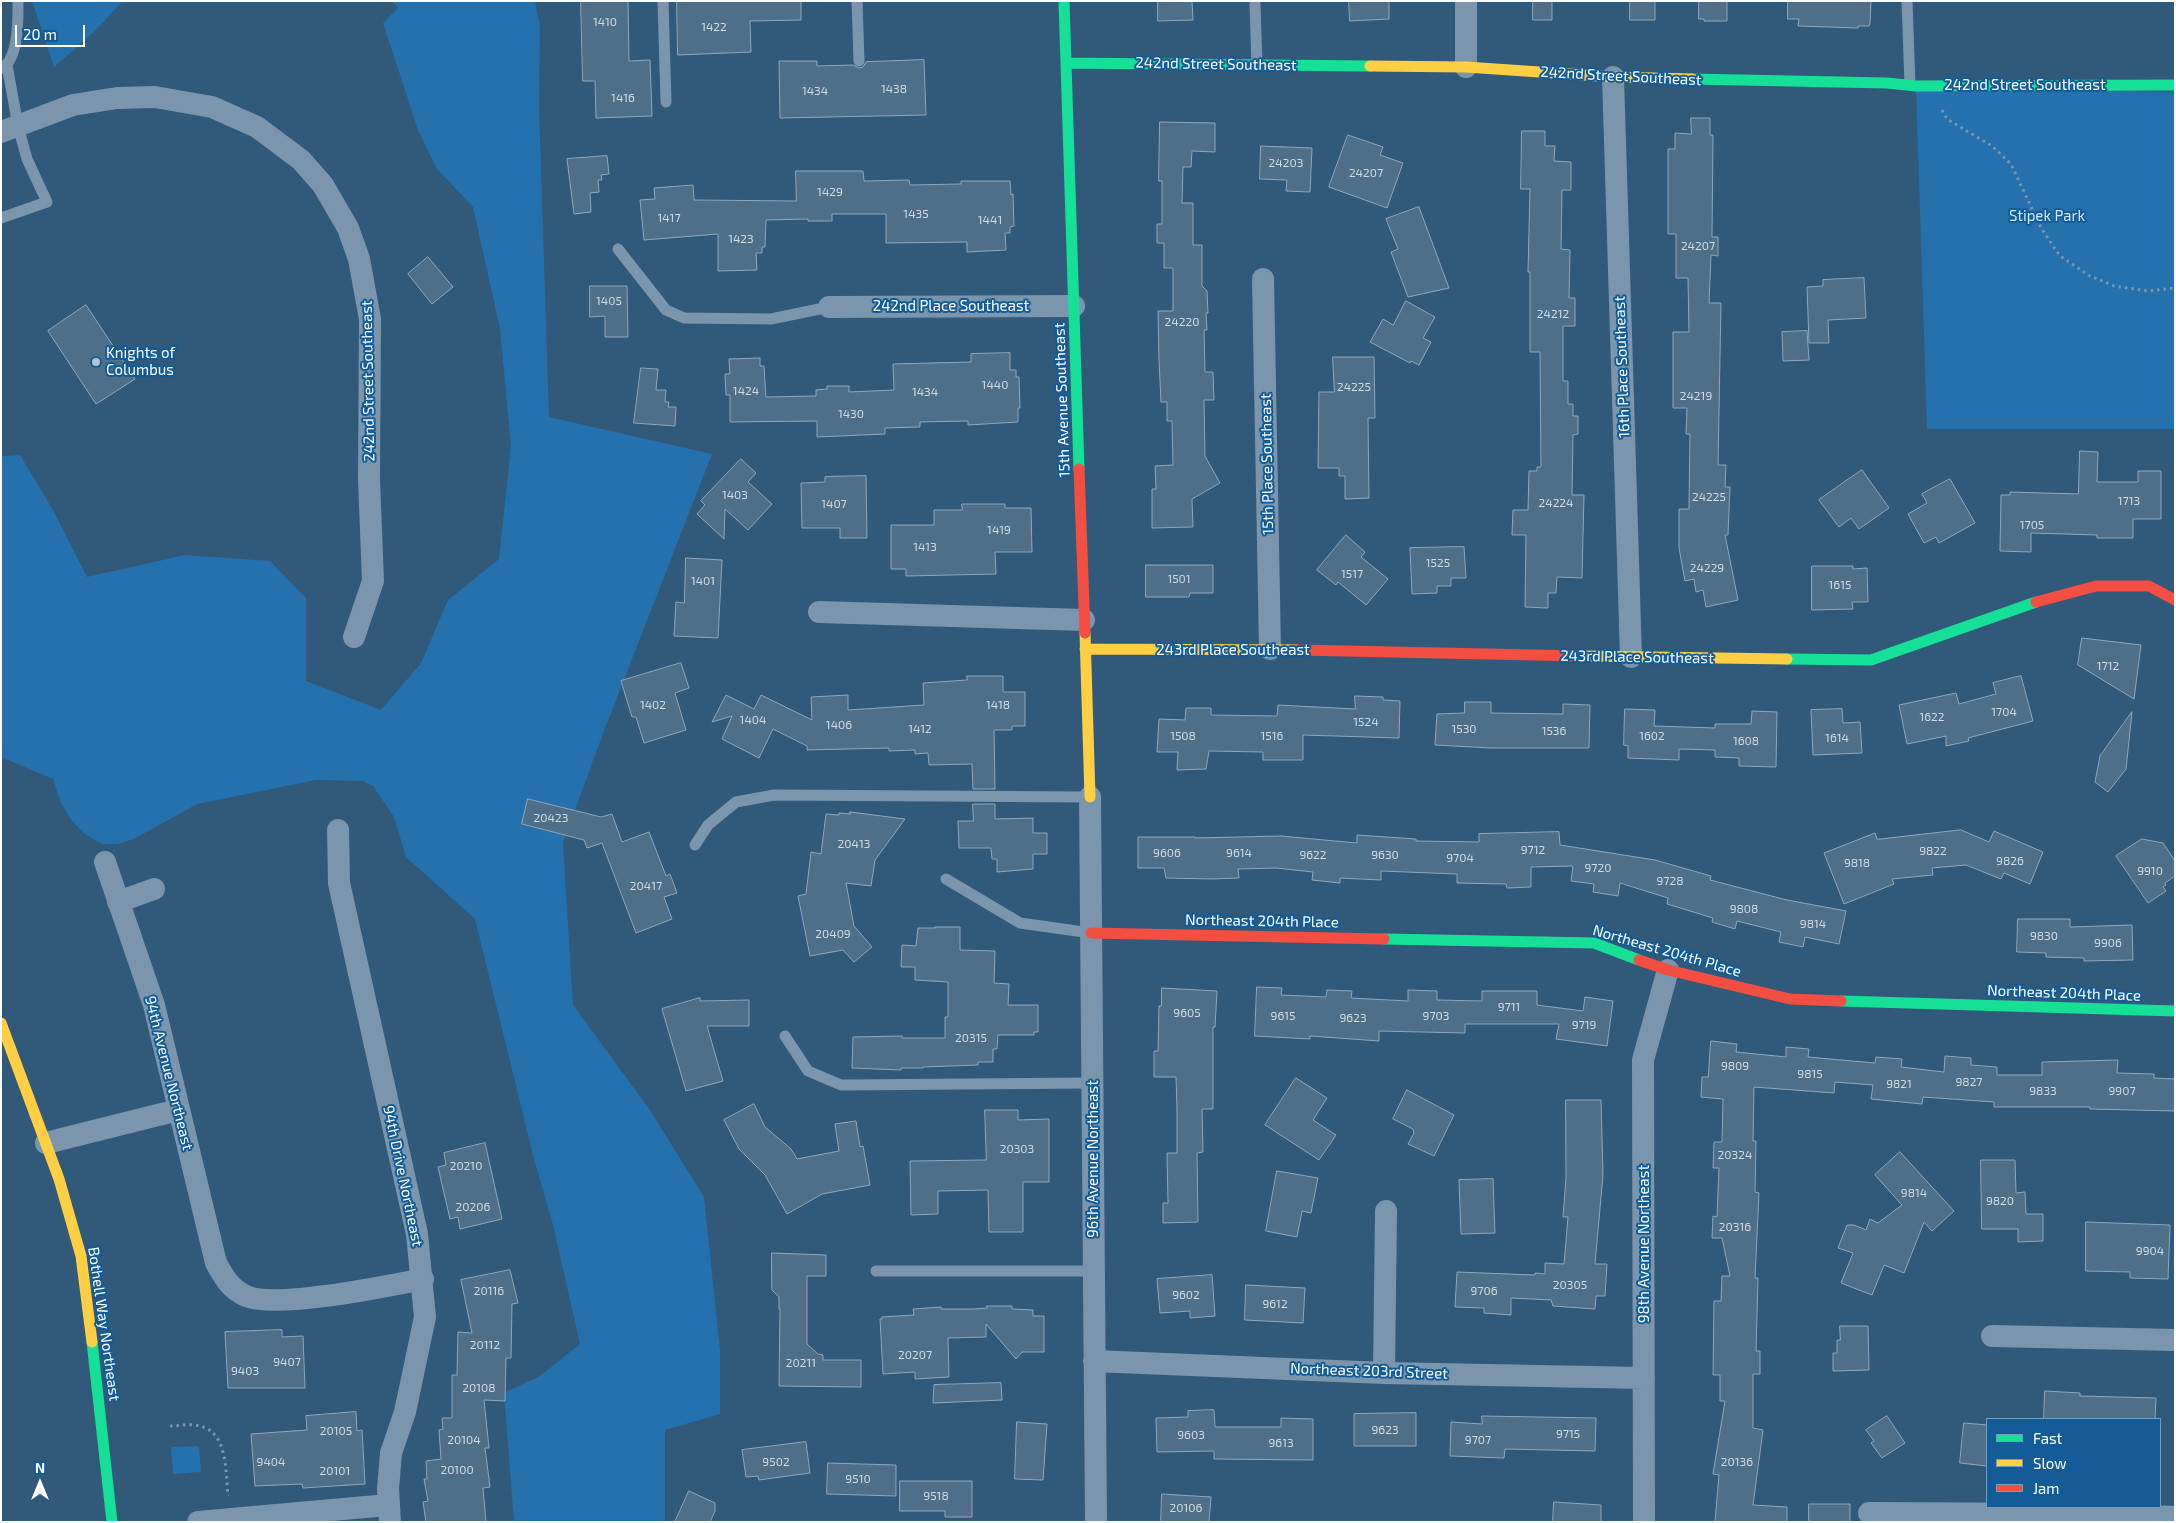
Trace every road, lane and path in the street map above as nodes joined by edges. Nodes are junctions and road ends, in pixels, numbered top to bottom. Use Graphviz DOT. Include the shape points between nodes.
graph roads {
  1 [pos="18,1"];
  2 [pos="663,1"];
  3 [pos="857,1"];
  4 [pos="1064,1"];
  5 [pos="1466,1"];
  6 [pos="1906,1"];
  7 [pos="1255,4"];
  8 [pos="859,60"];
  9 [pos="1066,63"];
  10 [pos="1256,65"];
  11 [pos="4,67"];
  12 [pos="1466,67"];
  13 [pos="1613,77"];
  14 [pos="1910,85"];
  15 [pos="1930,85"];
  16 [pos="2175,85"];
  17 [pos="666,102"];
  18 [pos="10,129"];
  19 [pos="1,218"];
  20 [pos="618,249"];
  21 [pos="1263,279"];
  22 [pos="2175,288"];
  23 [pos="1074,306"];
  24 [pos="829,307"];
  25 [pos="2175,600"];
  26 [pos="819,612"];
  27 [pos="1084,620"];
  28 [pos="354,637"];
  29 [pos="1085,649"];
  30 [pos="1270,649"];
  31 [pos="1631,657"];
  32 [pos="1090,797"];
  33 [pos="338,830"];
  34 [pos="695,844"];
  35 [pos="105,862"];
  36 [pos="946,879"];
  37 [pos="154,889"];
  38 [pos="118,902"];
  39 [pos="1091,933"];
  40 [pos="1668,970"];
  41 [pos="2175,1011"];
  42 [pos="1,1023"];
  43 [pos="785,1036"];
  44 [pos="1092,1082"];
  45 [pos="178,1110"];
  46 [pos="46,1143"];
  47 [pos="1386,1211"];
  48 [pos="876,1271"];
  49 [pos="1094,1271"];
  50 [pos="423,1279"];
  51 [pos="1992,1336"];
  52 [pos="2175,1340"];
  53 [pos="1094,1361"];
  54 [pos="1384,1373"];
  55 [pos="1644,1378"];
  56 [pos="170,1426"];
  57 [pos="389,1513"];
  58 [pos="1869,1513"];
  59 [pos="2175,1517"];
  60 [pos="230,1519"];
  61 [pos="265,1519"];
  62 [pos="112,1522"];
  63 [pos="198,1522"];
  64 [pos="1096,1522"];
  65 [pos="1644,1522"];
  1 -- 11 [label="lane" via="15,44"];
  2 -- 17 [label="lane"];
  3 -- 8 [label="lane"];
  4 -- 9 [label="street, 15th Avenue Southeast"];
  5 -- 12 [label="street"];
  6 -- 14 [label="lane"];
  7 -- 10 [label="lane"];
  9 -- 10 [label="street, 242nd Street Southeast"];
  9 -- 23 [label="street, 15th Avenue Southeast"];
  10 -- 12 [label="street, 242nd Street Southeast"];
  11 -- 18 [label="lane"];
  12 -- 13 [label="street, 242nd Street Southeast"];
  13 -- 14 [label="street, 242nd Street Southeast"];
  13 -- 31 [label="street, 16th Place Southeast"];
  14 -- 15 [label="street, 242nd Street Southeast"];
  15 -- 16 [label="street, 242nd Street Southeast"];
  15 -- 22 [label="path" via="1947,120 1992,146 2011,164 2041,228 2060,256 2090,276 2114,286 2148,291"];
  18 -- 19 [label="lane" via="47,202"];
  18 -- 28 [label="street, 242nd Street Southeast" via="73,105 117,98 155,97 212,107 256,127 301,160 323,184 348,228 359,259 370,319 372,581"];
  20 -- 24 [label="lane" via="666,310 684,318 771,319"];
  21 -- 30 [label="street, 15th Place Southeast"];
  23 -- 24 [label="street, 242nd Place Southeast"];
  23 -- 27 [label="street, 15th Avenue Southeast"];
  25 -- 31 [label="street, 243rd Place Southeast" via="2149,586 2096,586 2043,600 1871,660"];
  26 -- 27 [label="street"];
  27 -- 29 [label="street, 15th Avenue Southeast"];
  29 -- 30 [label="street, 243rd Place Southeast"];
  29 -- 32 [label="street, 15th Avenue Southeast"];
  30 -- 31 [label="street, 243rd Place Southeast"];
  32 -- 34 [label="lane" via="774,795 736,802 708,825"];
  32 -- 39 [label="street, 96th Avenue Northeast"];
  33 -- 50 [label="street, 94th Drive Northeast" via="339,883 417,1234"];
  35 -- 38 [label="street, 94th Avenue Northeast"];
  36 -- 39 [label="lane" via="1020,923"];
  37 -- 38 [label="street"];
  38 -- 45 [label="street, 94th Avenue Northeast" via="154,1005"];
  39 -- 40 [label="street, Northeast 204th Place" via="1594,943"];
  39 -- 44 [label="street, 96th Avenue Northeast"];
  40 -- 41 [label="street, Northeast 204th Place" via="1790,999"];
  40 -- 55 [label="street, 98th Avenue Northeast" via="1643,1060"];
  42 -- 46 [label="street, Bothell Way Northeast"];
  43 -- 44 [label="lane" via="808,1071 841,1085"];
  44 -- 49 [label="street, 96th Avenue Northeast"];
  45 -- 46 [label="street"];
  45 -- 50 [label="street, 94th Avenue Northeast" via="216,1263 229,1285 247,1297 274,1300 364,1291"];
  46 -- 62 [label="street, Bothell Way Northeast" via="81,1256"];
  47 -- 54 [label="street"];
  48 -- 49 [label="lane"];
  49 -- 53 [label="street, 96th Avenue Northeast"];
  50 -- 57 [label="street, 94th Drive Northeast" via="425,1317 405,1412 391,1453"];
  51 -- 52 [label="street"];
  53 -- 54 [label="street, Northeast 203rd Street"];
  53 -- 64 [label="street, 96th Avenue Northeast"];
  54 -- 55 [label="street, Northeast 203rd Street"];
  55 -- 65 [label="street, 98th Avenue Northeast"];
  56 -- 60 [label="path" via="195,1425 210,1429 218,1437 223,1452"];
  57 -- 61 [label="street"];
  58 -- 59 [label="street"];
  60 -- 61 [label="street"];
  60 -- 63 [label="street"];
}
